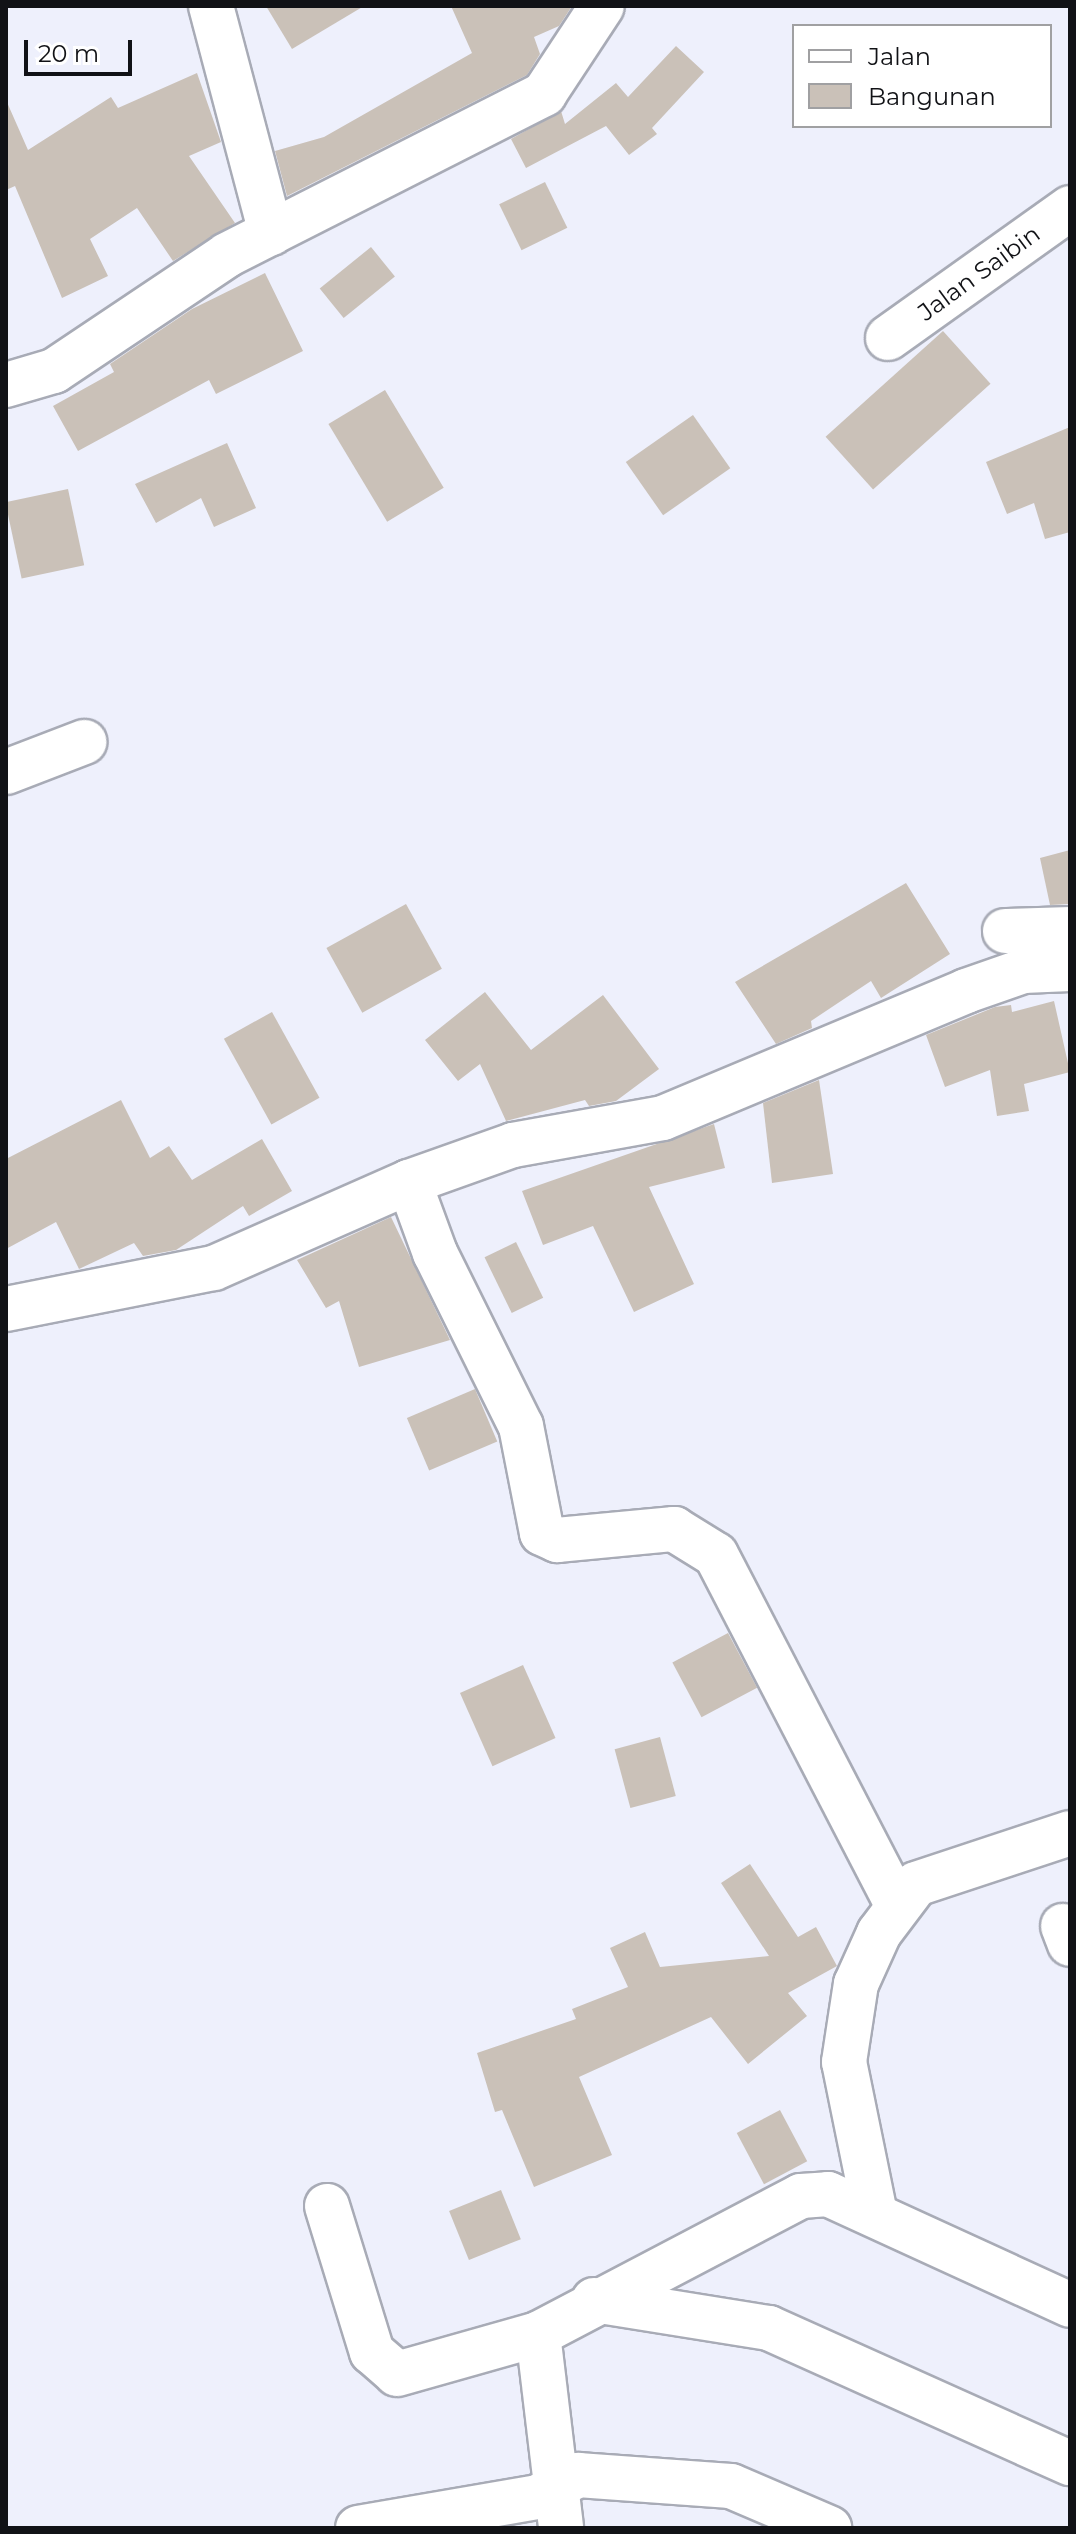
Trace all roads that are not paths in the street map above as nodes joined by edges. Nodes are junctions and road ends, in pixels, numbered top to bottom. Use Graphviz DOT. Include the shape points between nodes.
graph roads {
  1 [pos="211,6"];
  2 [pos="602,6"];
  3 [pos="1070,208"];
  4 [pos="271,233"];
  5 [pos="888,338"];
  6 [pos="6,385"];
  7 [pos="84,742"];
  8 [pos="6,772"];
  9 [pos="1070,929"];
  10 [pos="1005,931"];
  11 [pos="1070,969"];
  12 [pos="409,1182"];
  13 [pos="6,1309"];
  14 [pos="1070,1833"];
  15 [pos="897,1904"];
  16 [pos="327,2206"];
  17 [pos="875,2214"];
  18 [pos="594,2300"];
  19 [pos="1070,2305"];
  20 [pos="538,2334"];
  21 [pos="1070,2463"];
  22 [pos="558,2509"];
  23 [pos="358,2528"];
  24 [pos="829,2528"];
  1 -- 4 [label="street"];
  2 -- 4 [label="street" via="544,94"];
  3 -- 5 [label="street, Jalan Saibin"];
  4 -- 6 [label="street" via="54,371"];
  7 -- 8 [label="street"];
  9 -- 10 [label="street"];
  11 -- 12 [label="street" via="1023,971 966,991 663,1118 513,1145"];
  12 -- 13 [label="street" via="214,1268"];
  12 -- 15 [label="street" via="435,1253 521,1426 542,1533 557,1540 674,1529 716,1555"];
  14 -- 15 [label="street" via="916,1884"];
  15 -- 17 [label="street" via="856,1984 845,2034"];
  16 -- 20 [label="street" via="372,2352 384,2369 397,2374"];
  17 -- 18 [label="street" via="828,2194 801,2196"];
  17 -- 19 [label="street"];
  18 -- 20 [label="street"];
  18 -- 21 [label="street" via="769,2328"];
  20 -- 22 [label="street"];
  22 -- 23 [label="street"];
  22 -- 24 [label="street" via="578,2475 701,2480 759,2496"];
}
